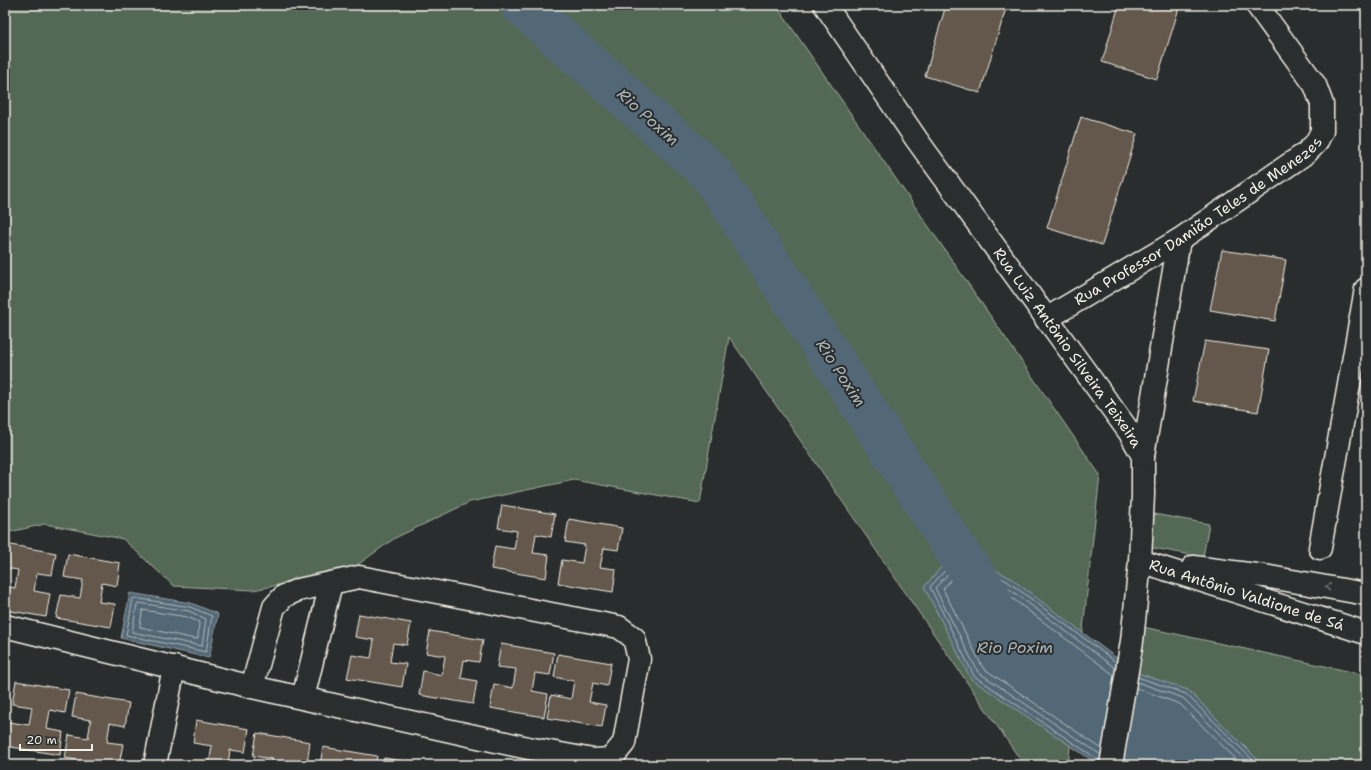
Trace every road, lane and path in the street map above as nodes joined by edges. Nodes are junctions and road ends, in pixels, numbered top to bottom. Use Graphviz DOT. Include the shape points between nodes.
graph roads {
  1 [pos="825,5"];
  2 [pos="1257,5"];
  3 [pos="1179,240"];
  4 [pos="1366,289"];
  5 [pos="1046,319"];
  6 [pos="1143,456"];
  7 [pos="1320,548"];
  8 [pos="1140,561"];
  9 [pos="331,583"];
  10 [pos="1366,594"];
  11 [pos="5,626"];
  12 [pos="1366,633"];
  13 [pos="174,667"];
  14 [pos="252,687"];
  15 [pos="303,698"];
  16 [pos="155,765"];
  17 [pos="1111,765"];
  1 -- 5 [label="street, Rua Luiz Antônio Silveira Teixeira" via="917,140"];
  2 -- 3 [label="street, Rua Professor Damião Teles de Menezes" via="1315,85 1322,104 1322,132 1316,143 1306,152"];
  3 -- 5 [label="street, Rua Professor Damião Teles de Menezes"];
  3 -- 6 [label="street"];
  4 -- 7 [label="street"];
  5 -- 6 [label="street, Rua Luiz Antônio Silveira Teixeira" via="1130,433"];
  6 -- 8 [label="street, Rua Luiz Antônio Silveira Teixeira"];
  10 -- 8 [label="street, Rua Antônio Valdione de Sá, one-way" via="1264,576"];
  8 -- 12 [label="street, Rua Antônio Valdione de Sá"];
  8 -- 17 [label="street, Rua Luiz Antônio Silveira Teixeira" via="1132,642"];
  9 -- 14 [label="street" via="291,593 284,596 274,607"];
  9 -- 15 [label="street"];
  9 -- 15 [label="street" via="358,577 381,580 619,627 634,638 639,659 624,744 611,759 593,760"];
  11 -- 13 [label="street"];
  13 -- 14 [label="street"];
  13 -- 16 [label="street"];
  14 -- 15 [label="street"];
}
